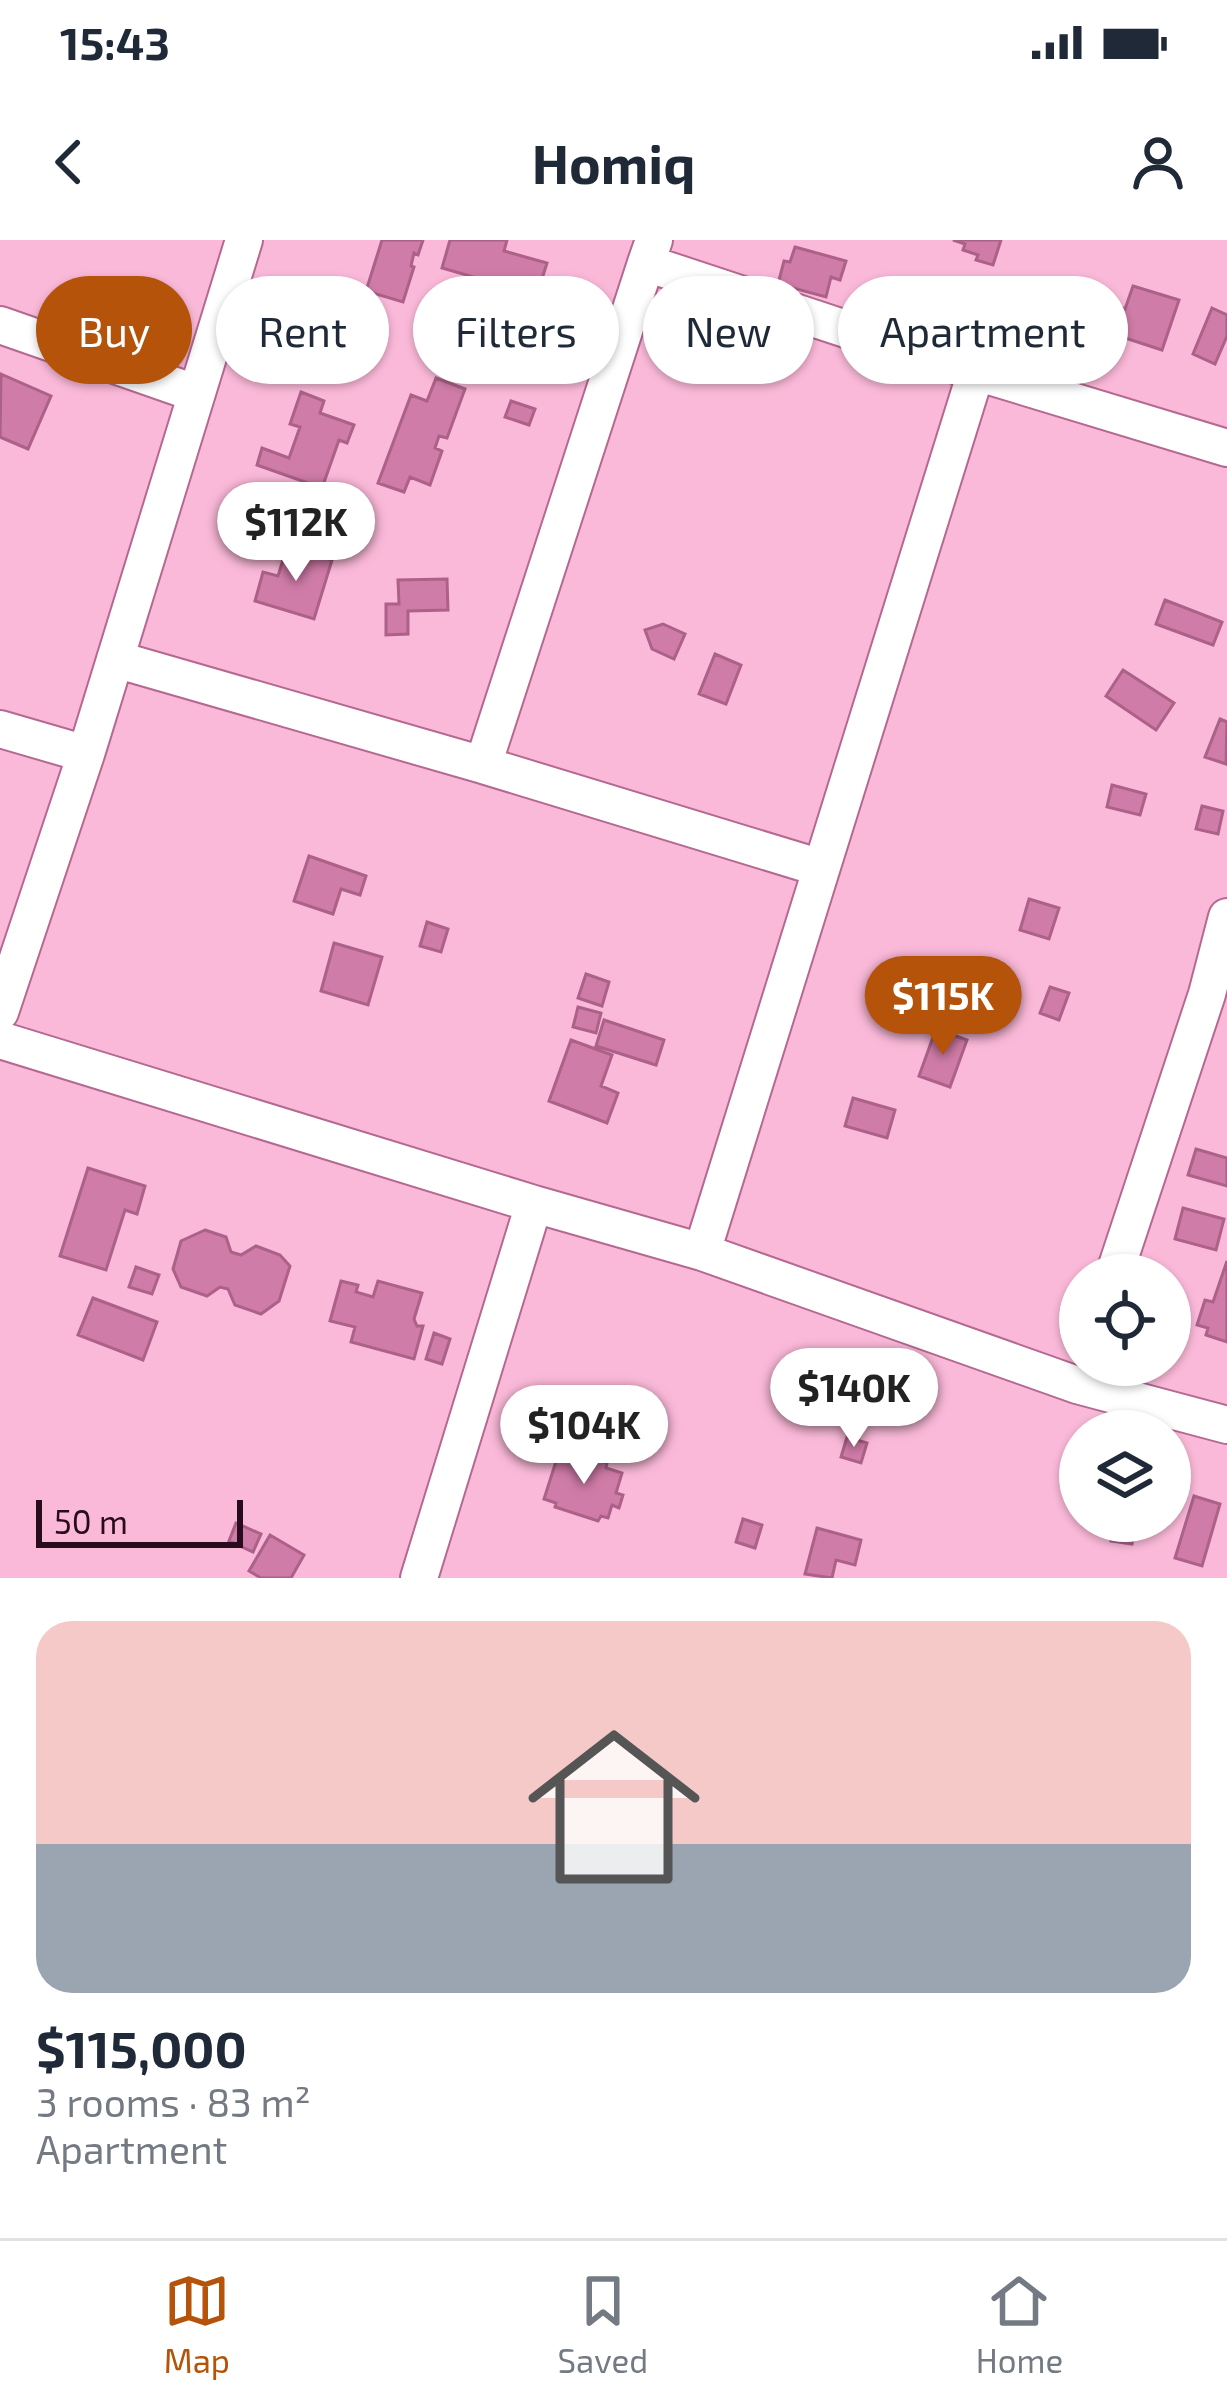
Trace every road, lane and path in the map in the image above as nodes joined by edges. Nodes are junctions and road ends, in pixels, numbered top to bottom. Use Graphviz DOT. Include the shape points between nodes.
graph roads {
  1 [pos="244,240"];
  2 [pos="650,252"];
  3 [pos="838,321"];
  4 [pos="0,325"];
  5 [pos="972,384"];
  6 [pos="1016,384"];
  7 [pos="195,393"];
  8 [pos="1227,448"];
  9 [pos="115,659"];
  10 [pos="0,729"];
  11 [pos="86,754"];
  12 [pos="483,765"];
  13 [pos="821,868"];
  14 [pos="1227,917"];
  15 [pos="1217,997"];
  16 [pos="0,1012"];
  17 [pos="0,1040"];
  18 [pos="534,1204"];
  19 [pos="702,1252"];
  20 [pos="1122,1254"];
  21 [pos="1059,1368"];
  22 [pos="1112,1386"];
  23 [pos="1227,1425"];
  24 [pos="419,1578"];
  1 -- 7 [label="street"];
  2 -- 3 [label="street"];
  2 -- 12 [label="street"];
  4 -- 7 [label="street"];
  5 -- 13 [label="street"];
  6 -- 8 [label="street"];
  7 -- 9 [label="street"];
  9 -- 11 [label="street"];
  9 -- 12 [label="street"];
  10 -- 11 [label="street"];
  11 -- 16 [label="street"];
  12 -- 13 [label="street"];
  13 -- 19 [label="street"];
  14 -- 15 [label="street"];
  15 -- 20 [label="street"];
  17 -- 18 [label="street"];
  18 -- 19 [label="street"];
  18 -- 24 [label="street"];
  19 -- 21 [label="street"];
  22 -- 23 [label="street"];
}
